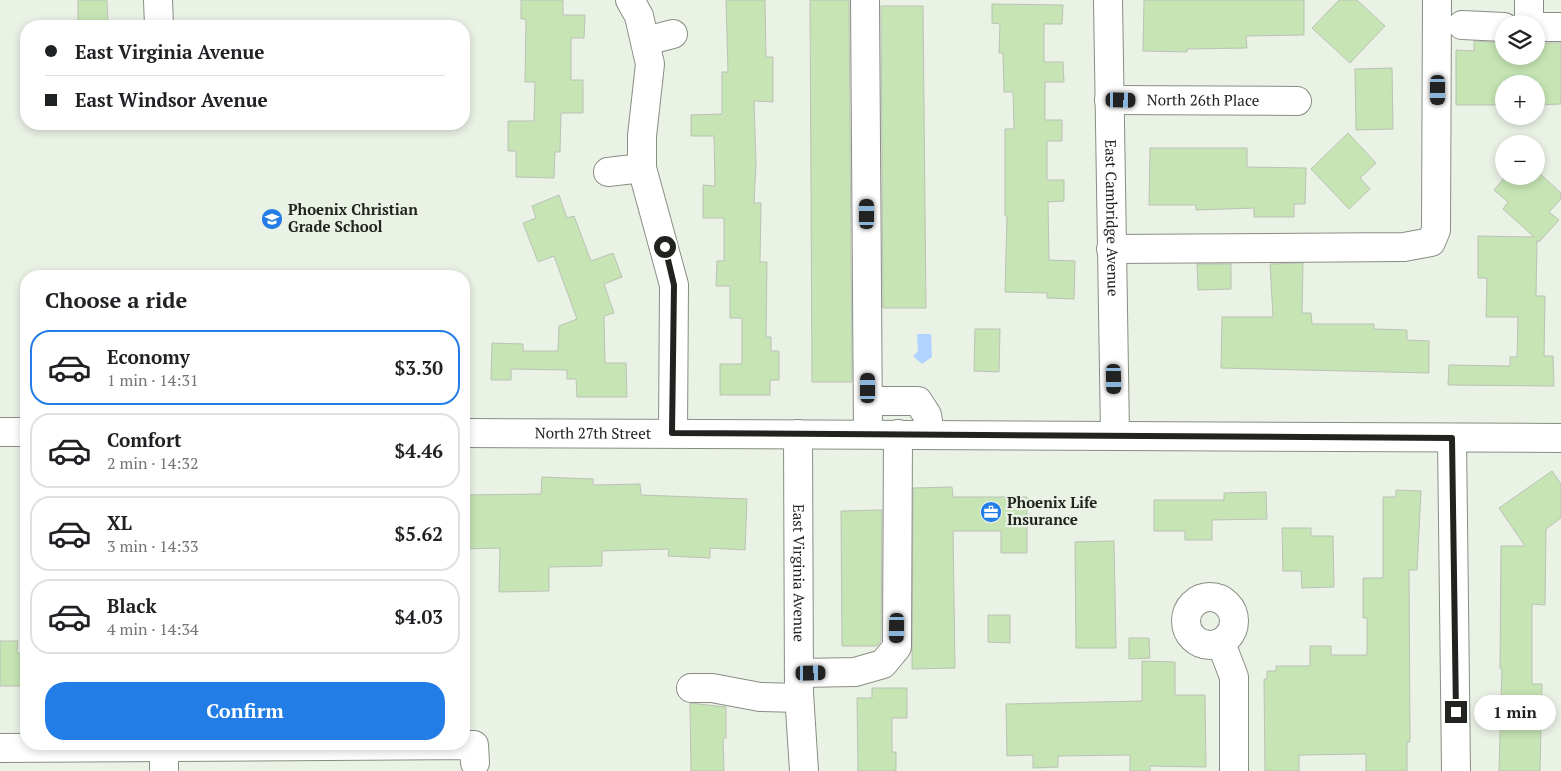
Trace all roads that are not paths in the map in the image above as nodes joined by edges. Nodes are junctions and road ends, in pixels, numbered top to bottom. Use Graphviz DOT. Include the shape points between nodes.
graph roads {
  1 [pos="158,0"];
  2 [pos="630,0"];
  3 [pos="865,0"];
  4 [pos="1108,0"];
  5 [pos="1437,0"];
  6 [pos="1529,0"];
  7 [pos="1529,15"];
  8 [pos="159,20"];
  9 [pos="1462,26"];
  10 [pos="1495,27"];
  11 [pos="1561,27"];
  12 [pos="1545,28"];
  13 [pos="673,34"];
  14 [pos="646,41"];
  15 [pos="1109,100"];
  16 [pos="1297,101"];
  17 [pos="642,168"];
  18 [pos="608,172"];
  19 [pos="1111,248"];
  20 [pos="868,402"];
  21 [pos="0,432"];
  22 [pos="20,432"];
  23 [pos="470,433"];
  24 [pos="672,433"];
  25 [pos="798,434"];
  26 [pos="868,434"];
  27 [pos="898,434"];
  28 [pos="930,434"];
  29 [pos="1115,434"];
  30 [pos="1452,438"];
  31 [pos="1561,438"];
  32 [pos="1221,643"];
  33 [pos="799,686"];
  34 [pos="691,688"];
  35 [pos="470,744"];
  36 [pos="0,748"];
  37 [pos="20,749"];
  38 [pos="30,750"];
  39 [pos="350,750"];
  40 [pos="164,759"];
  41 [pos="475,763"];
  42 [pos="804,771"];
  43 [pos="1234,771"];
  44 [pos="1456,771"];
  1 -- 8 [label="street"];
  2 -- 14 [label="street" via="639,16"];
  3 -- 20 [label="street"];
  4 -- 15 [label="street, East Cambridge Avenue"];
  5 -- 19 [label="street" via="1436,230 1431,242 1404,247"];
  6 -- 7 [label="street"];
  9 -- 10 [label="street"];
  11 -- 12 [label="street"];
  13 -- 14 [label="street"];
  14 -- 17 [label="street" via="650,64"];
  15 -- 16 [label="street, North 26th Place"];
  15 -- 19 [label="street, East Cambridge Avenue"];
  17 -- 18 [label="street"];
  17 -- 24 [label="street" via="674,285"];
  19 -- 29 [label="street, East Cambridge Avenue"];
  20 -- 26 [label="street"];
  20 -- 28 [label="street" via="918,401 927,415"];
  21 -- 22 [label="street"];
  23 -- 24 [label="street, North 27th Street"];
  24 -- 25 [label="street, North 27th Street"];
  25 -- 26 [label="street, North 27th Street"];
  25 -- 33 [label="street, East Virginia Avenue"];
  26 -- 27 [label="street, North 27th Street"];
  27 -- 28 [label="street, North 27th Street"];
  27 -- 33 [label="street" via="897,647 883,664"];
  28 -- 29 [label="street, North 27th Street"];
  29 -- 30 [label="street, North 27th Street"];
  30 -- 31 [label="street, North 27th Street"];
  30 -- 44 [label="street"];
  32 -- 43 [label="street" via="1234,677"];
  33 -- 34 [label="street" via="760,697 712,688"];
  33 -- 42 [label="street, East Virginia Avenue"];
  35 -- 41 [label="street" via="474,744"];
  36 -- 37 [label="street"];
  38 -- 40 [label="street"];
  39 -- 40 [label="street"];
}
